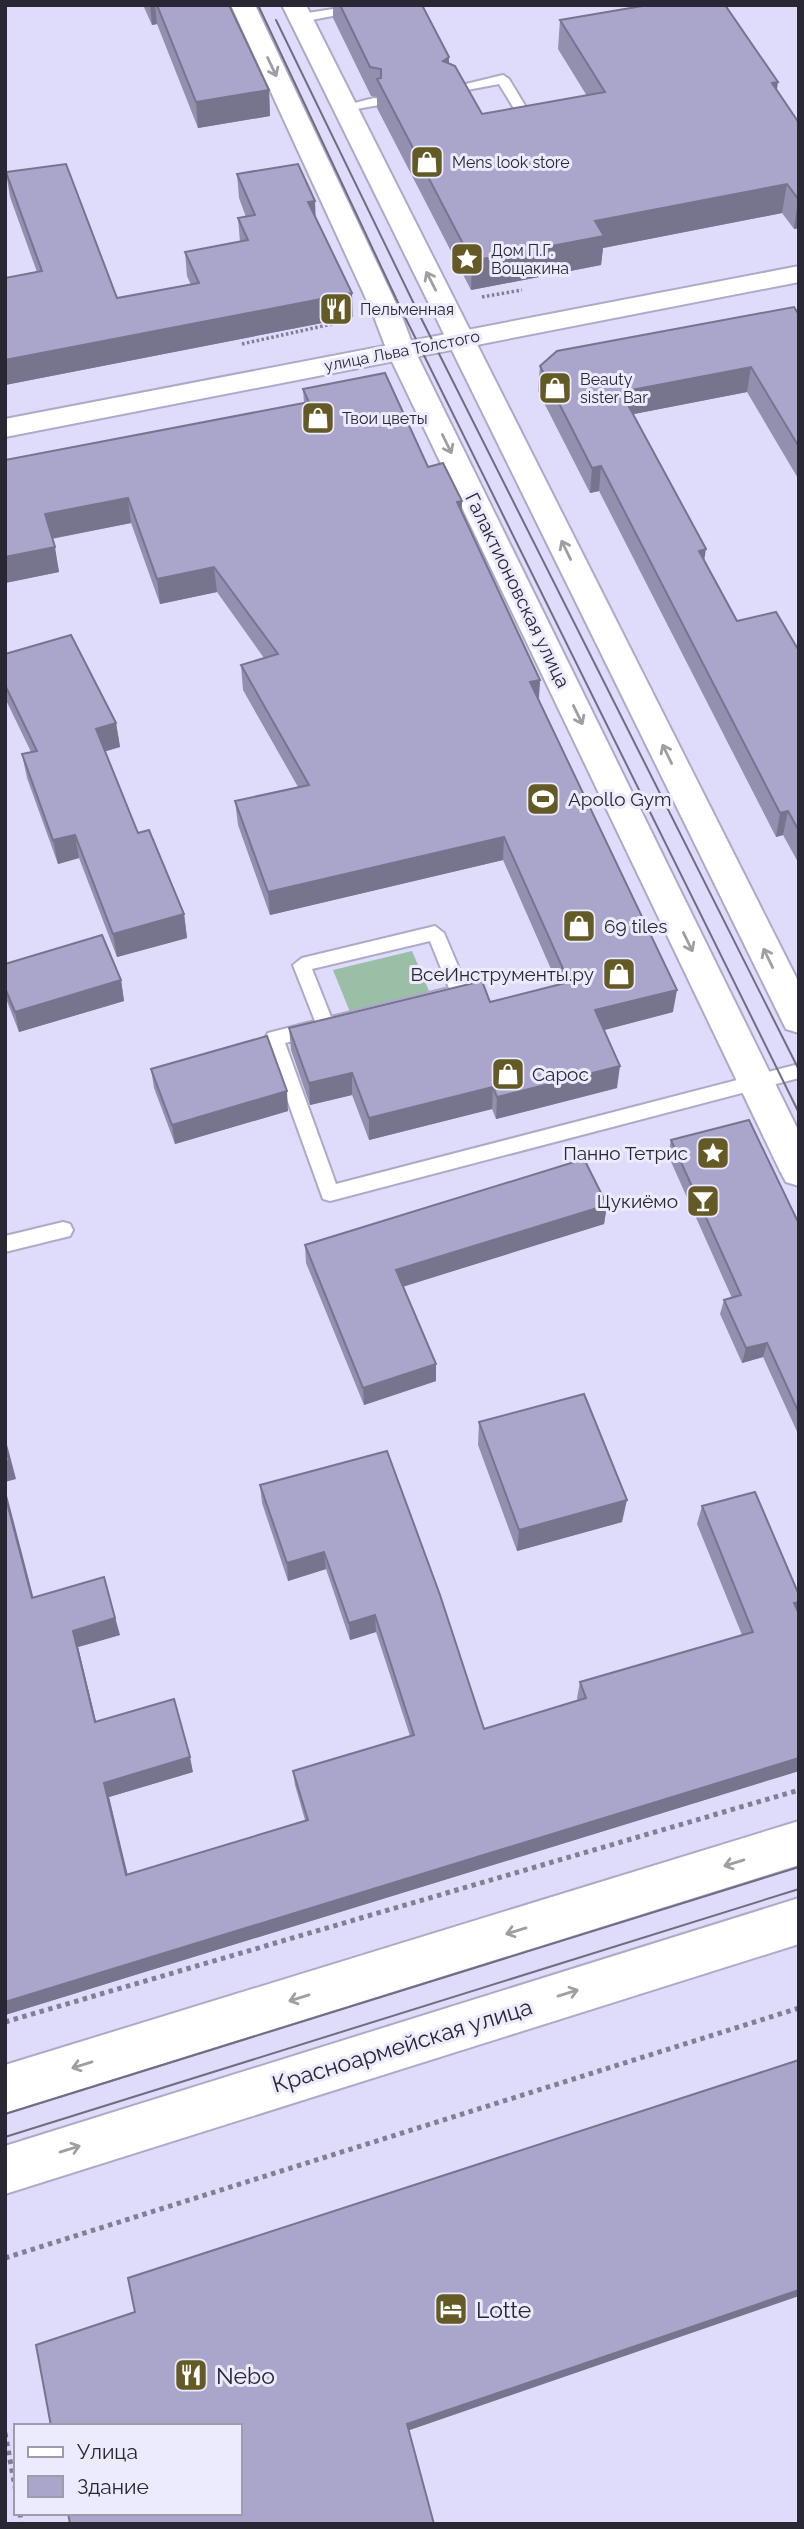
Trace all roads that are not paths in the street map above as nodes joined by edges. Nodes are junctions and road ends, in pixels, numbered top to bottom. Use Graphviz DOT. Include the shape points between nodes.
graph roads {
  1 [pos="243,5"];
  2 [pos="384,5"];
  3 [pos="297,12"];
  4 [pos="451,89"];
  5 [pos="526,117"];
  6 [pos="799,274"];
  7 [pos="461,339"];
  8 [pos="401,351"];
  9 [pos="5,428"];
  10 [pos="799,1019"];
  11 [pos="325,1025"];
  12 [pos="799,1071"];
  13 [pos="756,1082"];
  14 [pos="799,1171"];
  15 [pos="63,1230"];
  16 [pos="5,1244"];
  17 [pos="799,1843"];
  18 [pos="799,1921"];
  19 [pos="5,2089"];
  20 [pos="5,2170"];
  1 -- 8 [label="main road, Галактионовская улица, one-way"];
  2 -- 3 [label="lane"];
  7 -- 3 [label="main road, one-way" via="359,105"];
  4 -- 5 [label="lane" via="503,79"];
  6 -- 7 [label="main road, улица Льва Толстого"];
  7 -- 8 [label="main road, улица Льва Толстого"];
  10 -- 7 [label="main road, one-way"];
  8 -- 9 [label="main road, улица Льва Толстого"];
  8 -- 13 [label="main road, Галактионовская улица, one-way"];
  11 -- 11 [label="lane" via="302,965 435,933 460,992"];
  11 -- 13 [label="lane" via="274,1038 330,1194"];
  12 -- 13 [label="lane"];
  13 -- 14 [label="main road, Галактионовская улица"];
  15 -- 16 [label="lane"];
  17 -- 19 [label="main road, one-way"];
  20 -- 18 [label="main road, Красноармейская улица, one-way"];
}
